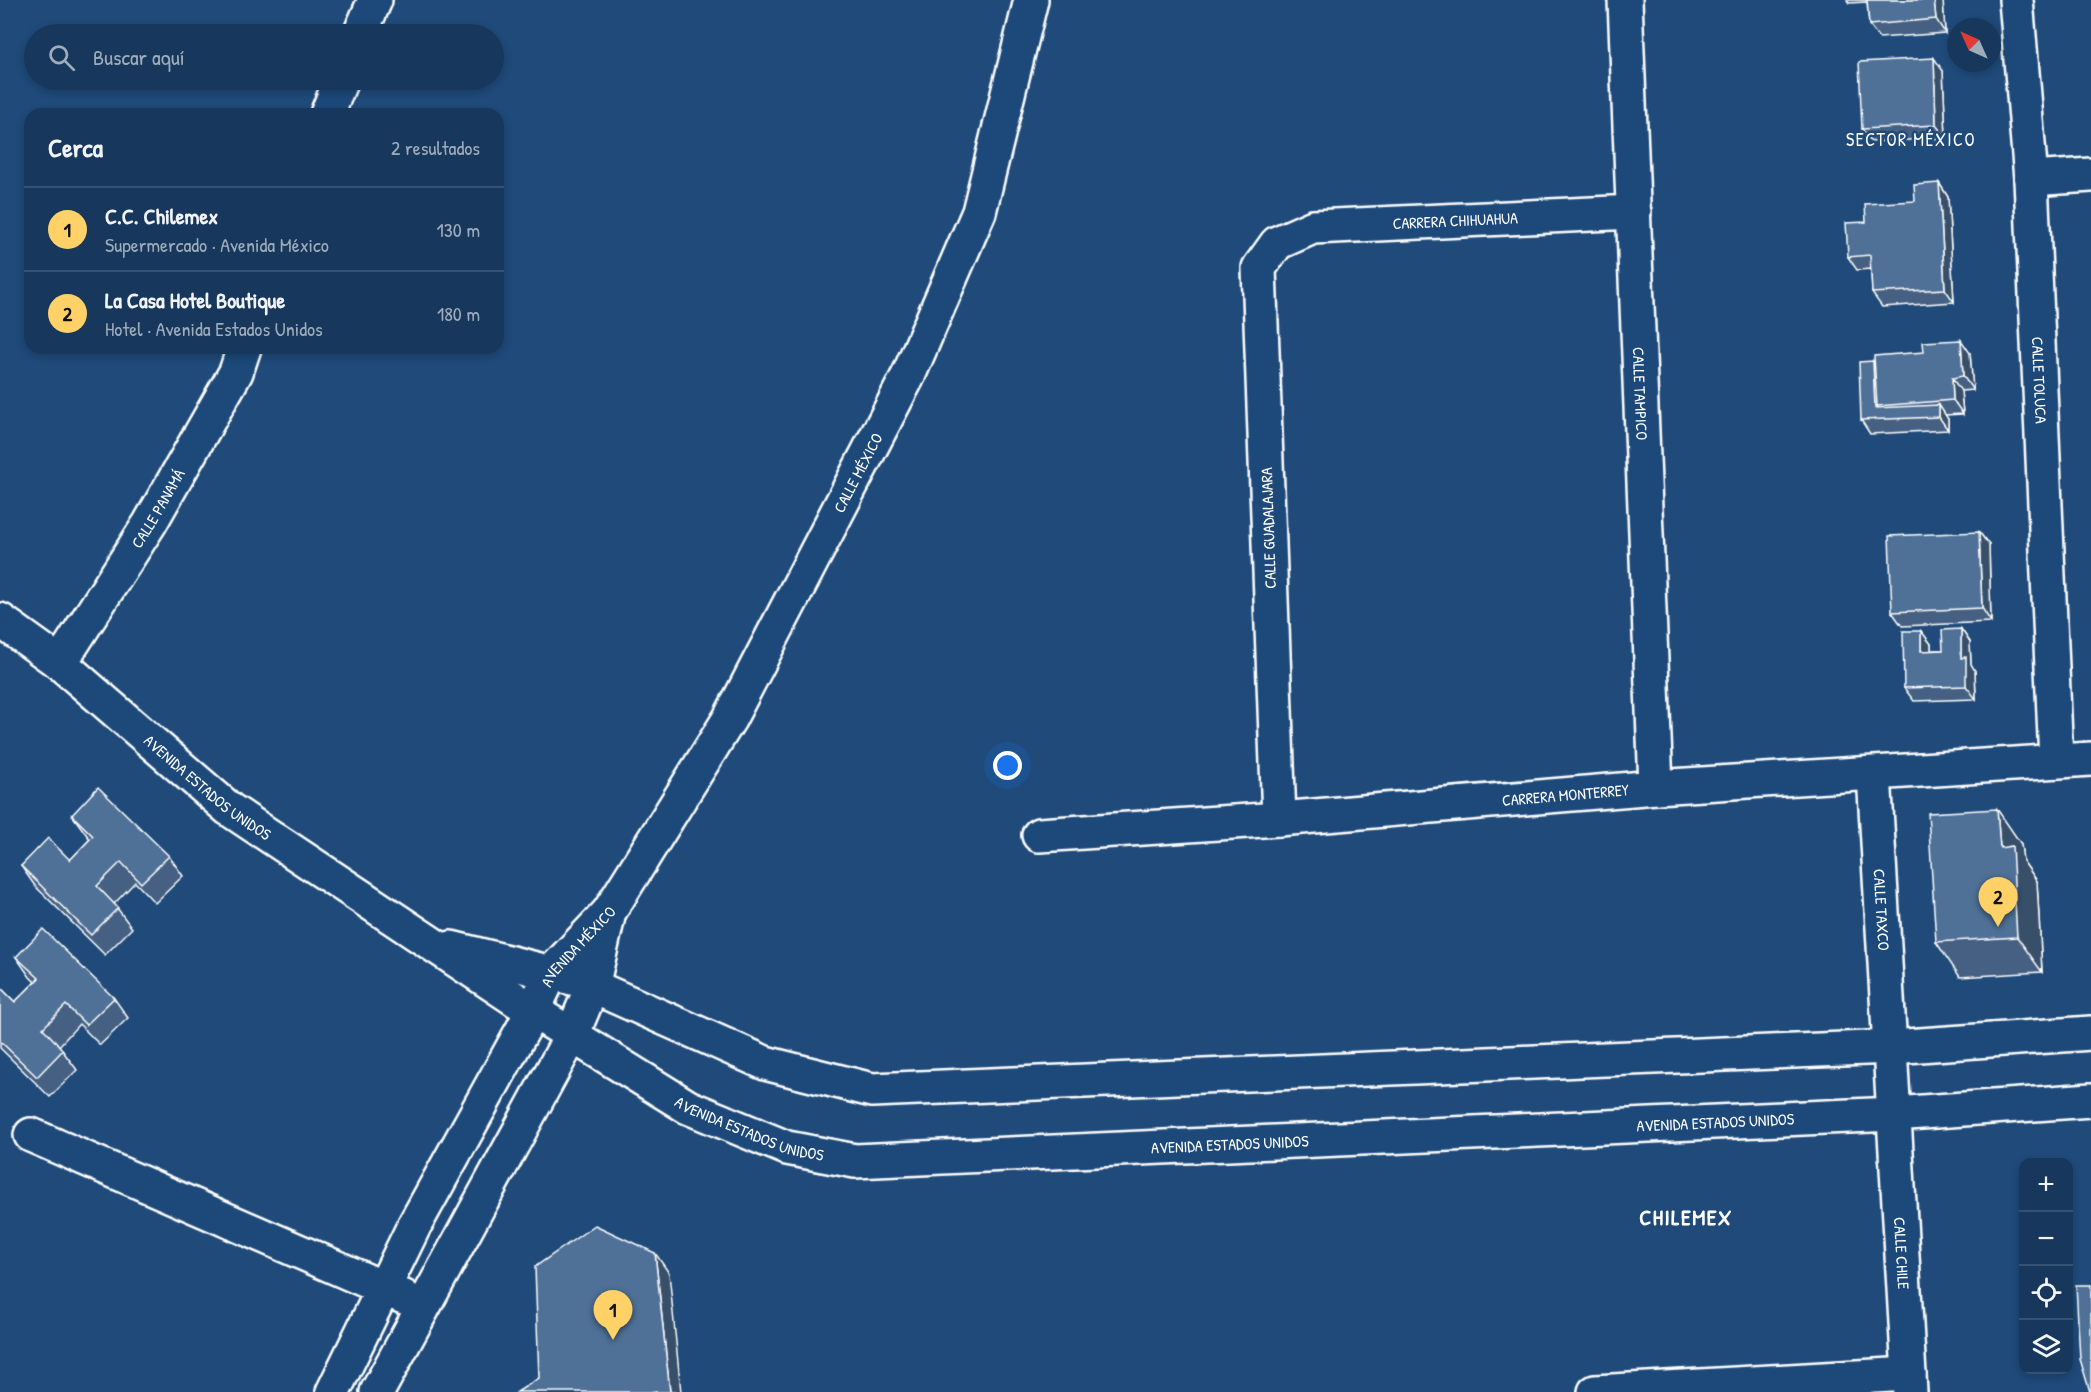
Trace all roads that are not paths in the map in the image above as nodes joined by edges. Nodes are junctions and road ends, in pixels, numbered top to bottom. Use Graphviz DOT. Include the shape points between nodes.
graph roads {
  1 [pos="374,0"];
  2 [pos="1031,0"];
  3 [pos="1625,0"];
  4 [pos="2016,0"];
  5 [pos="364,24"];
  6 [pos="337,90"];
  7 [pos="329,108"];
  8 [pos="2091,175"];
  9 [pos="2031,179"];
  10 [pos="1634,212"];
  11 [pos="1277,243"];
  12 [pos="242,354"];
  13 [pos="0,620"];
  14 [pos="60,663"];
  15 [pos="2091,759"];
  16 [pos="2056,761"];
  17 [pos="1874,774"];
  18 [pos="1656,787"];
  19 [pos="1279,819"];
  20 [pos="1039,835"];
  21 [pos="609,912"];
  22 [pos="426,942"];
  23 [pos="551,973"];
  24 [pos="592,987"];
  25 [pos="533,1011"];
  26 [pos="2091,1033"];
  27 [pos="572,1035"];
  28 [pos="1891,1047"];
  29 [pos="2091,1100"];
  30 [pos="1894,1114"];
  31 [pos="31,1135"];
  32 [pos="384,1289"];
  33 [pos="424,1305"];
  34 [pos="1910,1383"];
  35 [pos="333,1392"];
  36 [pos="377,1392"];
  37 [pos="1595,1392"];
  1 -- 5 [label="street"];
  2 -- 21 [label="street, CALLE MÉXICO" via="979,212 909,374 730,718"];
  3 -- 10 [label="street, CALLE TAMPICO"];
  4 -- 9 [label="street, CALLE TOLUCA"];
  6 -- 7 [label="street"];
  8 -- 9 [label="street"];
  9 -- 16 [label="street, CALLE TOLUCA"];
  10 -- 11 [label="street, CARRERA CHIHUAHUA" via="1313,227"];
  10 -- 18 [label="street, CALLE TAMPICO"];
  11 -- 19 [label="street, CALLE GUADALAJARA" via="1259,268"];
  12 -- 14 [label="street, CALLE PANAMÁ" via="236,372 150,523"];
  13 -- 14 [label="street, AVENIDA ESTADOS UNIDOS"];
  14 -- 22 [label="street, AVENIDA ESTADOS UNIDOS" via="229,809"];
  15 -- 16 [label="street, CARRERA MONTERREY"];
  16 -- 17 [label="street, CARRERA MONTERREY"];
  17 -- 18 [label="street, CARRERA MONTERREY"];
  17 -- 28 [label="street, CALLE TAXCO"];
  18 -- 19 [label="street, CARRERA MONTERREY"];
  19 -- 20 [label="street, CARRERA MONTERREY"];
  21 -- 23 [label="street, AVENIDA MÉXICO"];
  21 -- 24 [label="street, AVENIDA MÉXICO"];
  22 -- 23 [label="street, AVENIDA ESTADOS UNIDOS"];
  22 -- 25 [label="street, AVENIDA ESTADOS UNIDOS"];
  23 -- 24 [label="street, AVENIDA ESTADOS UNIDOS"];
  23 -- 25 [label="street, AVENIDA MÉXICO"];
  24 -- 27 [label="street, AVENIDA MÉXICO"];
  24 -- 28 [label="street, AVENIDA ESTADOS UNIDOS" via="765,1064 872,1090"];
  25 -- 27 [label="street, AVENIDA ESTADOS UNIDOS"];
  25 -- 32 [label="street, AVENIDA MÉXICO" via="414,1226"];
  26 -- 28 [label="street, AVENIDA ESTADOS UNIDOS"];
  27 -- 30 [label="street, AVENIDA ESTADOS UNIDOS" via="688,1107 787,1148 855,1161"];
  27 -- 33 [label="street, AVENIDA MÉXICO"];
  28 -- 30 [label="street, CALLE TAXCO"];
  29 -- 30 [label="street, AVENIDA ESTADOS UNIDOS"];
  30 -- 34 [label="street, CALLE CHILE"];
  31 -- 32 [label="street"];
  32 -- 33 [label="street"];
  32 -- 35 [label="street, AVENIDA MÉXICO"];
  33 -- 36 [label="street, AVENIDA MÉXICO"];
  34 -- 37 [label="street"];
}
